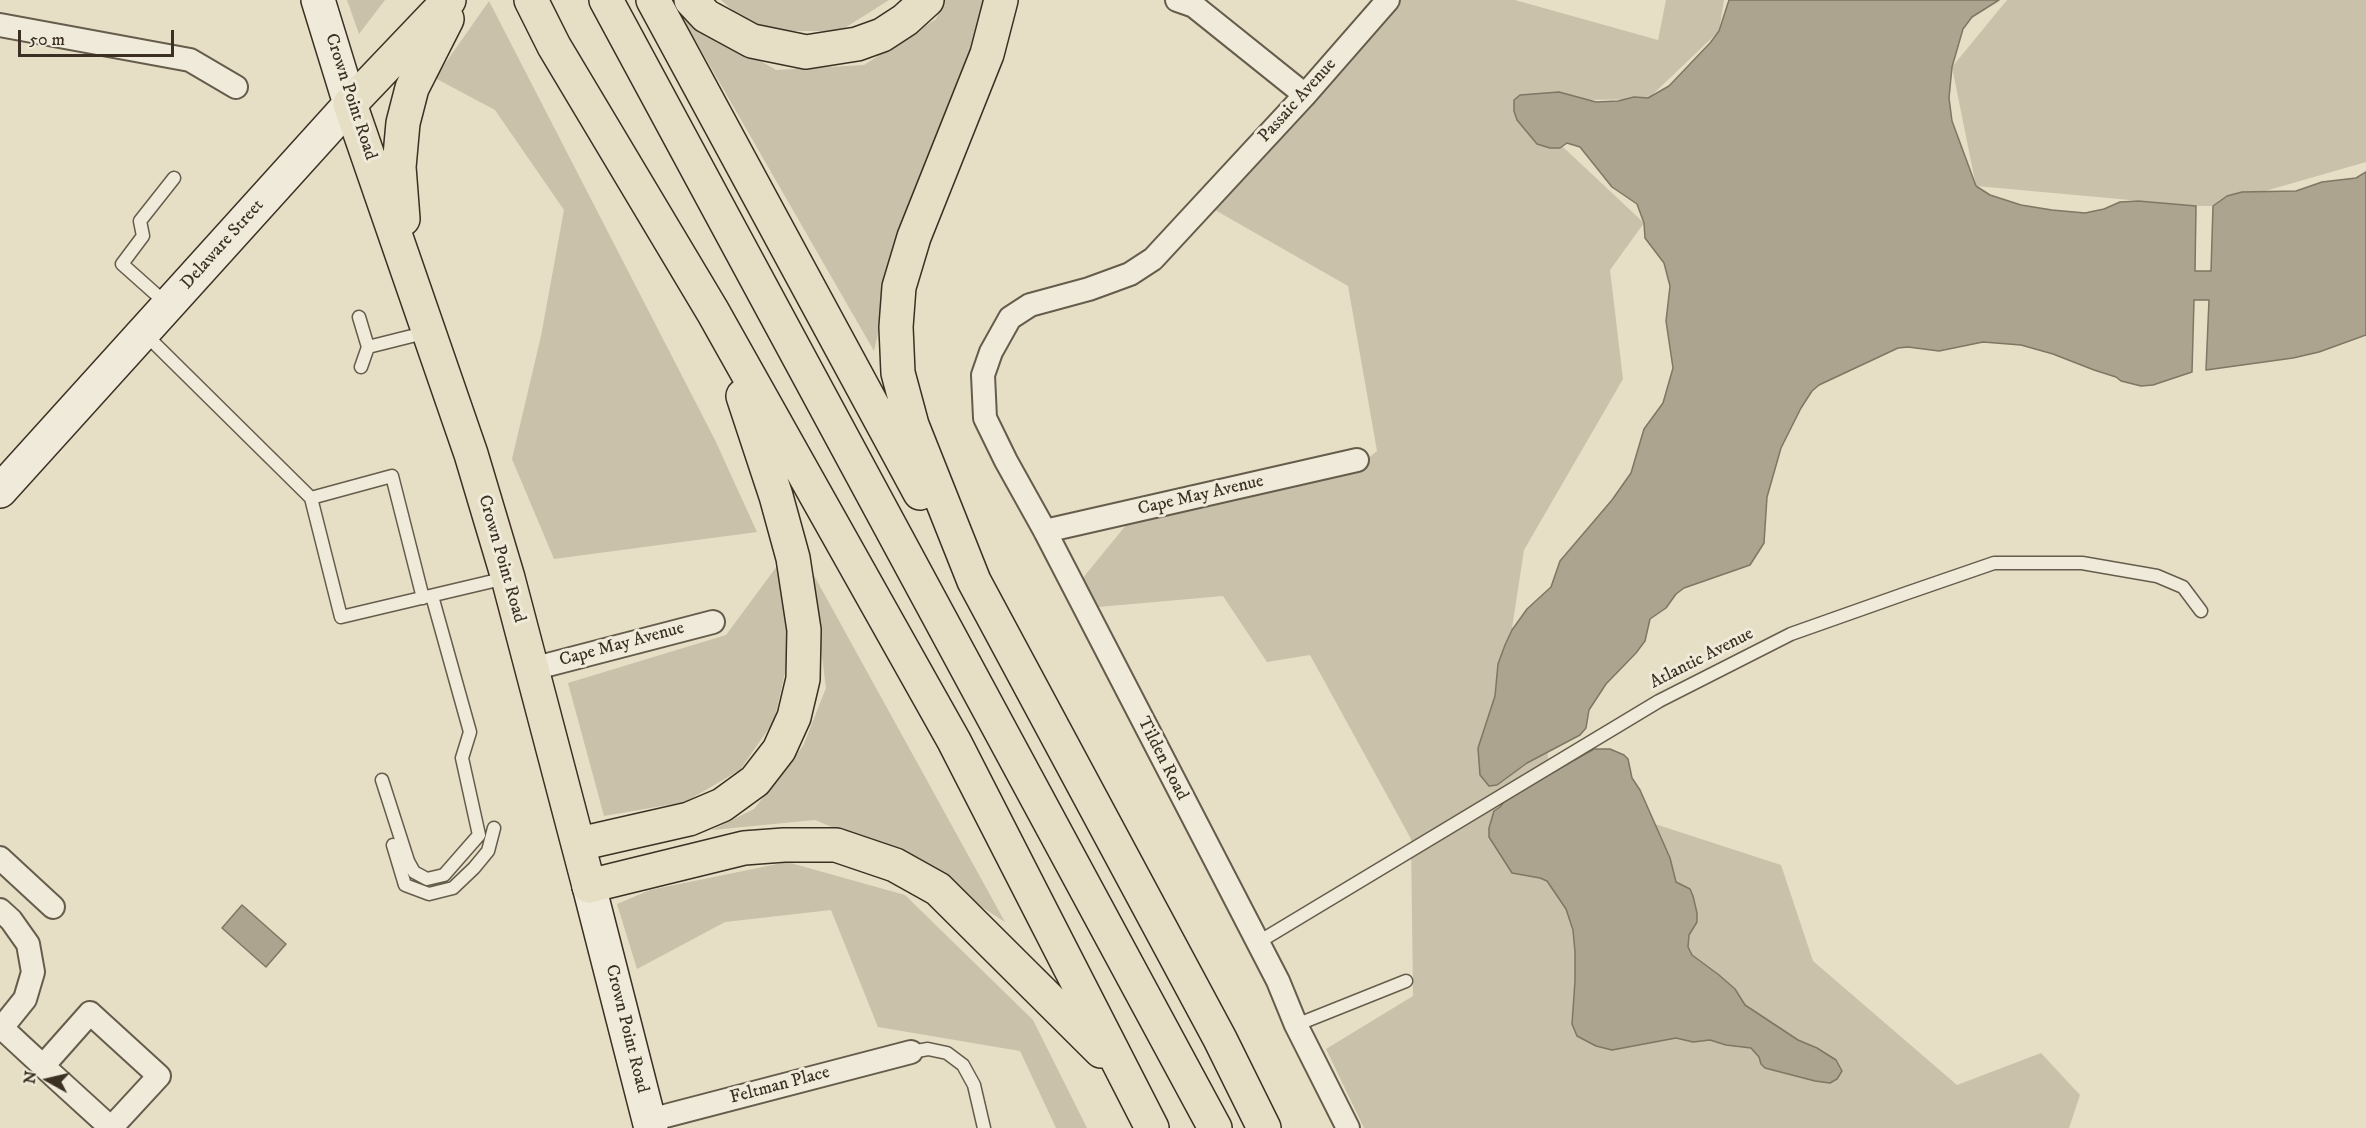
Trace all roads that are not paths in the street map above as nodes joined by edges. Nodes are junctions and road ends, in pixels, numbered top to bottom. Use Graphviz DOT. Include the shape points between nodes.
graph roads {
  1 [pos="318,0"];
  2 [pos="449,0"];
  3 [pos="457,0"];
  4 [pos="531,0"];
  5 [pos="606,0"];
  6 [pos="653,0"];
  7 [pos="691,0"];
  8 [pos="927,0"];
  9 [pos="1001,0"];
  10 [pos="1177,0"];
  11 [pos="1388,0"];
  12 [pos="0,25"];
  13 [pos="236,87"];
  14 [pos="1305,95"];
  15 [pos="350,104"];
  16 [pos="174,178"];
  17 [pos="405,260"];
  18 [pos="169,306"];
  19 [pos="713,312"];
  20 [pos="359,317"];
  21 [pos="430,331"];
  22 [pos="144,333"];
  23 [pos="368,347"];
  24 [pos="361,367"];
  25 [pos="983,389"];
  26 [pos="1357,460"];
  27 [pos="0,491"];
  28 [pos="311,498"];
  29 [pos="1045,531"];
  30 [pos="964,562"];
  31 [pos="508,578"];
  32 [pos="427,597"];
  33 [pos="2201,610"];
  34 [pos="713,622"];
  35 [pos="532,669"];
  36 [pos="382,780"];
  37 [pos="494,828"];
  38 [pos="393,844"];
  39 [pos="579,844"];
  40 [pos="0,858"];
  41 [pos="589,886"];
  42 [pos="53,907"];
  43 [pos="0,910"];
  44 [pos="1257,943"];
  45 [pos="1406,981"];
  46 [pos="1296,1025"];
  47 [pos="1,1029"];
  48 [pos="911,1052"];
  49 [pos="43,1066"];
  50 [pos="1121,1071"];
  51 [pos="650,1124"];
  52 [pos="984,1128"];
  53 [pos="1152,1128"];
  54 [pos="1215,1128"];
  55 [pos="1264,1128"];
  56 [pos="1348,1128"];
  1 -- 15 [label="main road, Crown Point Road"];
  2 -- 15 [label="main road, Delaware Street"];
  3 -- 17 [label="main road" via="412,88 403,123 399,167"];
  4 -- 19 [label="main road" via="554,46"];
  5 -- 54 [label="main road"];
  6 -- 30 [label="main road" via="919,491"];
  7 -- 8 [label="main road" via="706,16 752,41 806,52 857,44 882,35"];
  9 -- 30 [label="main road" via="987,54 914,237 899,287 896,327 898,373 912,425"];
  10 -- 14 [label="street" via="1194,6"];
  11 -- 14 [label="street, Passaic Avenue"];
  12 -- 13 [label="street" via="190,60"];
  14 -- 25 [label="street, Passaic Avenue" via="1153,259 1130,274 1030,305 1010,318 991,352"];
  15 -- 17 [label="main road, Crown Point Road"];
  15 -- 18 [label="main road, Delaware Street"];
  16 -- 18 [label="lane" via="140,221 143,236 122,264"];
  17 -- 21 [label="main road, Crown Point Road"];
  18 -- 22 [label="main road, Delaware Street"];
  19 -- 39 [label="main road" via="776,496 793,558 804,630 799,698 779,750 755,781 722,805 689,819"];
  19 -- 50 [label="main road" via="954,741"];
  20 -- 23 [label="lane"];
  21 -- 23 [label="lane"];
  21 -- 31 [label="main road, Crown Point Road"];
  22 -- 27 [label="main road, Delaware Street"];
  22 -- 28 [label="lane"];
  23 -- 24 [label="lane"];
  25 -- 29 [label="street, Tilden Road" via="985,418"];
  26 -- 29 [label="street, Cape May Avenue"];
  28 -- 32 [label="lane" via="392,476"];
  28 -- 32 [label="lane" via="341,617"];
  29 -- 44 [label="street, Tilden Road"];
  30 -- 55 [label="main road" via="1221,1039"];
  31 -- 32 [label="lane"];
  31 -- 35 [label="main road, Crown Point Road"];
  32 -- 36 [label="lane" via="470,732 462,758 478,835 444,875 427,879 414,872"];
  33 -- 44 [label="lane, Atlantic Avenue" via="2183,587 2157,576 2082,563 1995,564 1896,596 1791,634 1659,701"];
  34 -- 35 [label="street, Cape May Avenue"];
  35 -- 39 [label="main road, Crown Point Road"];
  37 -- 38 [label="lane" via="488,850 474,868 453,888 429,894 405,885"];
  39 -- 41 [label="main road, Crown Point Road"];
  40 -- 42 [label="street"];
  41 -- 50 [label="main road" via="744,848 783,845 836,845 896,865 938,889"];
  41 -- 51 [label="main road, Crown Point Road"];
  43 -- 47 [label="street" via="28,944 33,972 25,999"];
  44 -- 46 [label="street, Tilden Road"];
  45 -- 46 [label="lane"];
  46 -- 56 [label="street, Tilden Road"];
  47 -- 49 [label="street"];
  48 -- 51 [label="street, Feltman Place"];
  48 -- 52 [label="lane" via="928,1049 947,1053 963,1065 974,1085"];
  49 -- 49 [label="street" via="111,1128 159,1076 90,1013"];
  50 -- 53 [label="main road"];
}
